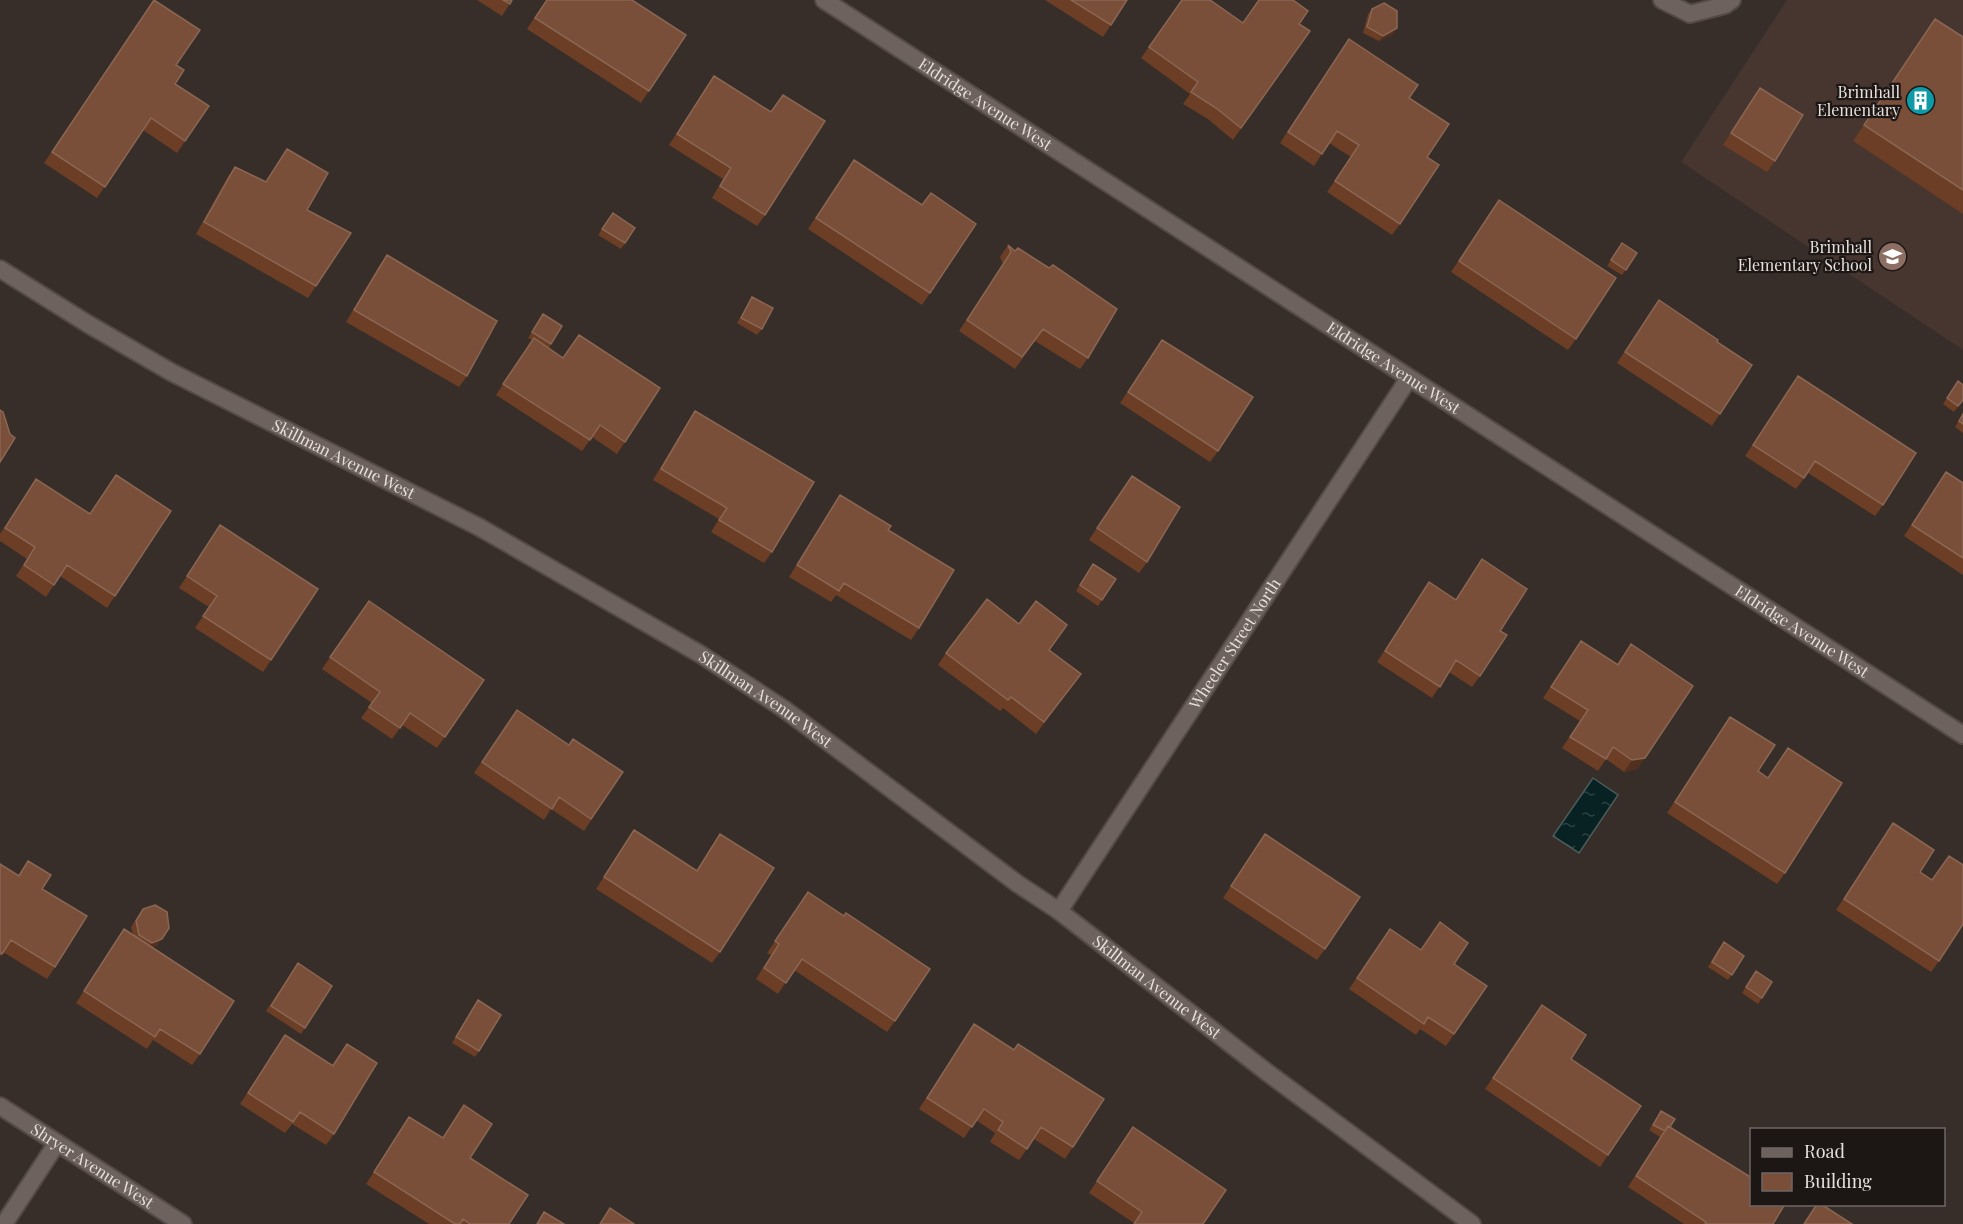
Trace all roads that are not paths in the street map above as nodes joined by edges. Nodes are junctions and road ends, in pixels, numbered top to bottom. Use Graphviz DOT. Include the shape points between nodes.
graph roads {
  1 [pos="824,0"];
  2 [pos="1662,0"];
  3 [pos="1732,0"];
  4 [pos="0,269"];
  5 [pos="1409,378"];
  6 [pos="1963,735"];
  7 [pos="1059,911"];
  8 [pos="0,1106"];
  9 [pos="57,1143"];
  10 [pos="4,1224"];
  11 [pos="183,1224"];
  12 [pos="1472,1224"];
  1 -- 5 [label="street, Eldridge Avenue West"];
  2 -- 3 [label="street" via="1690,14"];
  4 -- 7 [label="street, Skillman Avenue West" via="171,372 479,527 700,654 784,710"];
  5 -- 6 [label="street, Eldridge Avenue West"];
  5 -- 7 [label="street, Wheeler Street North"];
  7 -- 12 [label="street, Skillman Avenue West"];
  8 -- 9 [label="street, Shryer Avenue West"];
  9 -- 10 [label="street"];
  9 -- 11 [label="street, Shryer Avenue West"];
}
